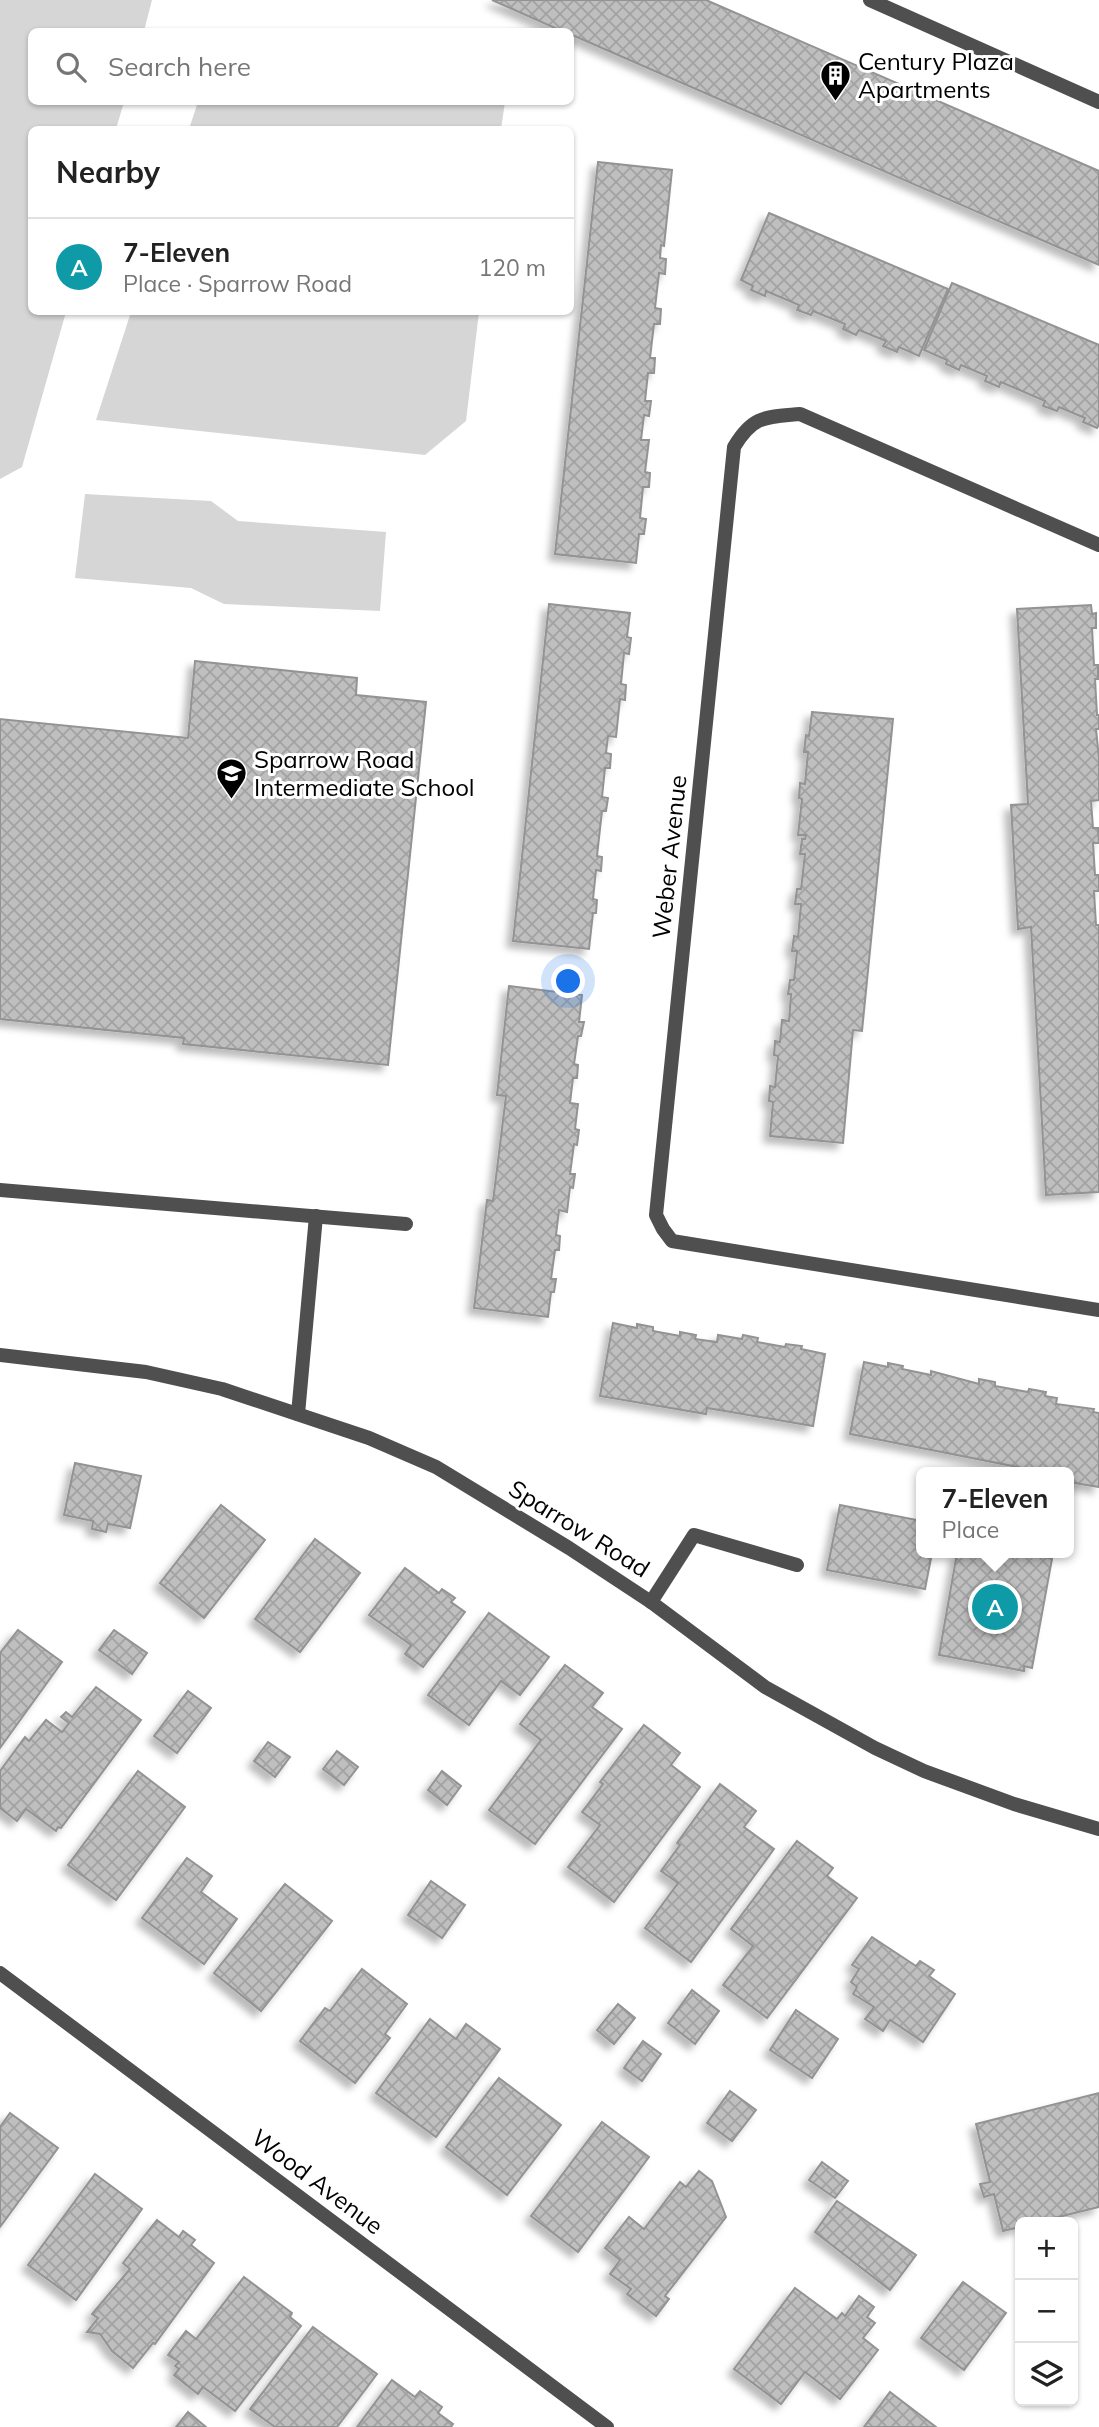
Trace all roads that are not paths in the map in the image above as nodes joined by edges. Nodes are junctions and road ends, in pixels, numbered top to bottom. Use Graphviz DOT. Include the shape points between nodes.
graph roads {
  1 [pos="870,0"];
  2 [pos="1099,102"];
  3 [pos="1099,545"];
  4 [pos="0,1190"];
  5 [pos="316,1216"];
  6 [pos="406,1224"];
  7 [pos="1099,1310"];
  8 [pos="0,1355"];
  9 [pos="298,1414"];
  10 [pos="797,1565"];
  11 [pos="651,1602"];
  12 [pos="1099,1829"];
  13 [pos="0,1973"];
  14 [pos="607,2427"];
  1 -- 2 [label="street"];
  3 -- 7 [label="street, Weber Avenue" via="800,414 767,416 745,428 734,447 656,1215 672,1241"];
  4 -- 5 [label="street"];
  5 -- 6 [label="street"];
  5 -- 9 [label="street"];
  8 -- 9 [label="street, Sparrow Road" via="146,1372 222,1389"];
  9 -- 11 [label="street, Sparrow Road" via="436,1467"];
  10 -- 11 [label="street" via="694,1535"];
  11 -- 12 [label="street, Sparrow Road" via="765,1687 875,1748 1014,1804"];
  13 -- 14 [label="street, Wood Avenue"];
}
